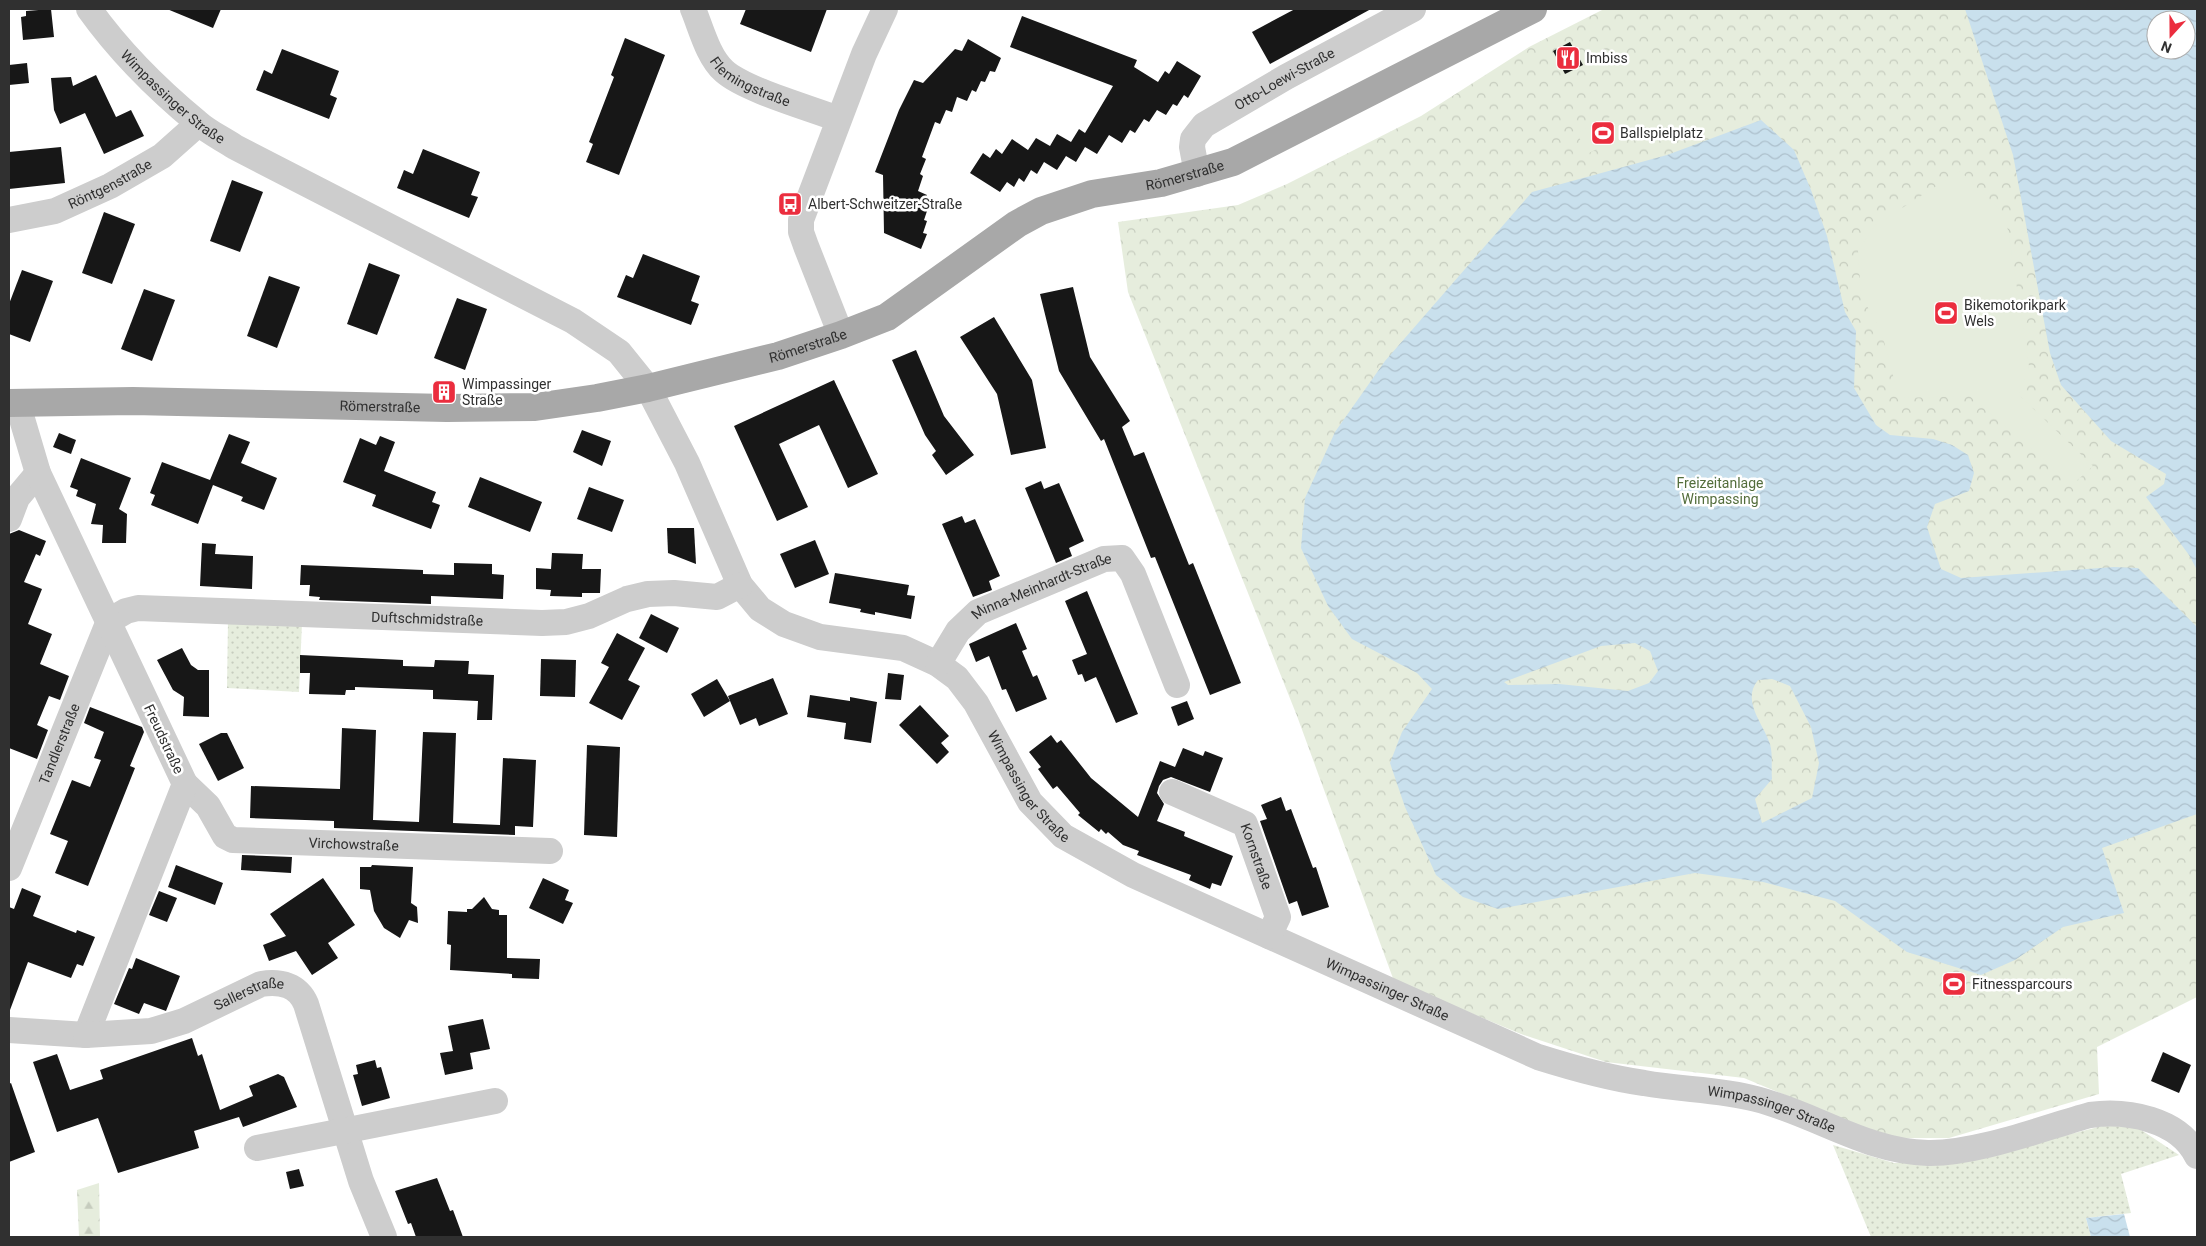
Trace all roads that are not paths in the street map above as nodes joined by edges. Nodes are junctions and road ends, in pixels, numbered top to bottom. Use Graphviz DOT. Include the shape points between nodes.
graph roads {
  1 [pos="89,9"];
  2 [pos="693,9"];
  3 [pos="885,9"];
  4 [pos="1413,9"];
  5 [pos="1533,9"];
  6 [pos="838,119"];
  7 [pos="198,124"];
  8 [pos="1197,174"];
  9 [pos="9,220"];
  10 [pos="841,336"];
  11 [pos="648,388"];
  12 [pos="15,403"];
  13 [pos="38,473"];
  14 [pos="9,519"];
  15 [pos="740,585"];
  16 [pos="109,621"];
  17 [pos="938,664"];
  18 [pos="1178,685"];
  19 [pos="185,784"];
  20 [pos="1172,792"];
  21 [pos="550,851"];
  22 [pos="9,868"];
  23 [pos="1269,936"];
  24 [pos="9,1030"];
  25 [pos="86,1035"];
  26 [pos="495,1101"];
  27 [pos="346,1130"];
  28 [pos="257,1148"];
  29 [pos="2196,1150"];
  30 [pos="384,1237"];
  1 -- 7 [label="street, Wimpassinger Straße" via="104,31 140,69"];
  2 -- 6 [label="street, Flemingstraße" via="723,70 741,82"];
  3 -- 6 [label="street"];
  4 -- 8 [label="street, Otto-Loewi-Straße" via="1286,76 1204,125 1193,139"];
  5 -- 8 [label="main road, Römerstraße" via="1293,133 1233,162"];
  6 -- 10 [label="street" via="801,220 806,246"];
  7 -- 9 [label="street, Röntgenstraße" via="162,156 110,186 54,211"];
  7 -- 11 [label="street, Wimpassinger Straße" via="235,147 573,321 619,352"];
  8 -- 10 [label="main road, Römerstraße" via="1092,194 1041,211 1017,224 887,317"];
  10 -- 11 [label="main road, Römerstraße" via="778,356"];
  11 -- 12 [label="main road, Römerstraße" via="563,404 507,408 132,401"];
  11 -- 15 [label="street, Wimpassinger Straße" via="687,463"];
  12 -- 13 [label="street, Freudstraße"];
  13 -- 14 [label="street" via="17,498"];
  13 -- 16 [label="street, Freudstraße"];
  15 -- 16 [label="street, Duftschmidstraße" via="717,597 648,594 566,622 138,608"];
  15 -- 17 [label="street, Wimpassinger Straße" via="760,609 784,624 820,637 903,648"];
  16 -- 19 [label="street, Freudstraße"];
  16 -- 22 [label="street, Tandlerstraße"];
  17 -- 18 [label="street, Minna-Meinhardt-Straße" via="958,631 978,612 1104,559 1122,558 1133,574"];
  17 -- 23 [label="street, Wimpassinger Straße" via="957,678 976,704 1030,802 1063,836 1134,875"];
  19 -- 21 [label="street, Virchowstraße" via="208,806 225,836 233,840"];
  19 -- 25 [label="street, Freudstraße"];
  20 -- 23 [label="street, Kornstraße" via="1245,824 1278,917"];
  23 -- 29 [label="street, Wimpassinger Straße" via="1538,1057 1604,1076 1646,1084 1728,1092 1759,1100 1892,1149 1929,1153 1972,1148 2107,1113 2156,1122 2179,1133"];
  24 -- 25 [label="street"];
  25 -- 27 [label="street, Sallerstraße" via="151,1031 184,1021 261,984 272,982 292,987 302,994 306,1004"];
  26 -- 27 [label="street"];
  27 -- 28 [label="street"];
  27 -- 30 [label="street, Sallerstraße" via="361,1181"];
}
